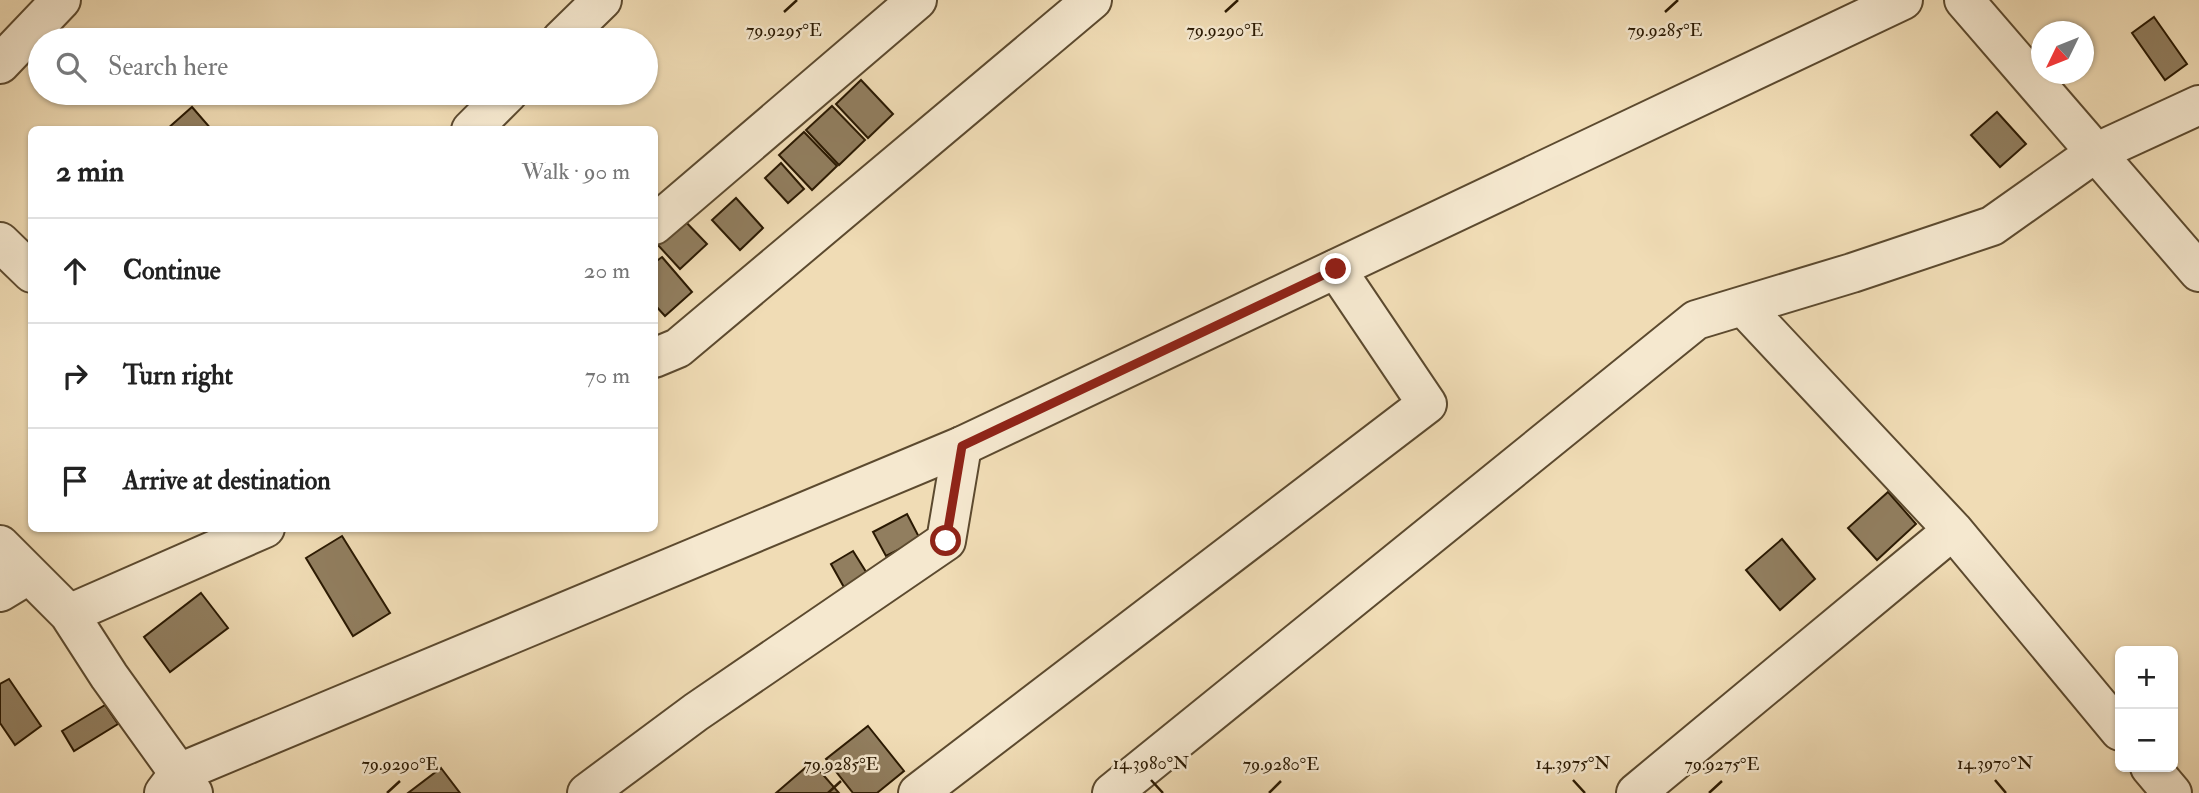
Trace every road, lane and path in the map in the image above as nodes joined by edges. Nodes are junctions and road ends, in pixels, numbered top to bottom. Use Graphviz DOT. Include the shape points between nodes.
graph roads {
  1 [pos="61,0"];
  2 [pos="602,0"];
  3 [pos="917,0"];
  4 [pos="1092,0"];
  5 [pos="1903,0"];
  6 [pos="1964,0"];
  7 [pos="34,28"];
  8 [pos="573,28"];
  9 [pos="28,35"];
  10 [pos="0,64"];
  11 [pos="496,105"];
  12 [pos="2199,105"];
  13 [pos="475,126"];
  14 [pos="2095,153"];
  15 [pos="658,222"];
  16 [pos="0,242"];
  17 [pos="28,269"];
  18 [pos="1336,269"];
  19 [pos="2199,272"];
  20 [pos="1743,306"];
  21 [pos="658,357"];
  22 [pos="962,446"];
  23 [pos="1953,530"];
  24 [pos="256,532"];
  25 [pos="0,545"];
  26 [pos="14,583"];
  27 [pos="69,614"];
  28 [pos="2115,725"];
  29 [pos="2154,772"];
  30 [pos="178,786"];
  31 [pos="587,793"];
  32 [pos="918,793"];
  33 [pos="1112,793"];
  34 [pos="1636,793"];
  35 [pos="2172,793"];
  1 -- 7 [label="street"];
  2 -- 8 [label="street"];
  3 -- 15 [label="street"];
  4 -- 21 [label="street" via="678,348"];
  5 -- 18 [label="street"];
  6 -- 14 [label="street"];
  9 -- 10 [label="street"];
  11 -- 13 [label="street"];
  12 -- 14 [label="street"];
  14 -- 19 [label="street"];
  14 -- 20 [label="street" via="1992,226"];
  16 -- 17 [label="street"];
  18 -- 22 [label="street"];
  18 -- 32 [label="street" via="1427,404"];
  20 -- 23 [label="street"];
  20 -- 33 [label="street" via="1696,320"];
  22 -- 30 [label="street"];
  22 -- 31 [label="street" via="946,541 696,712"];
  23 -- 28 [label="street"];
  23 -- 34 [label="street"];
  24 -- 27 [label="street"];
  25 -- 26 [label="street"];
  26 -- 27 [label="street"];
  27 -- 30 [label="street"];
  29 -- 35 [label="street"];
}
